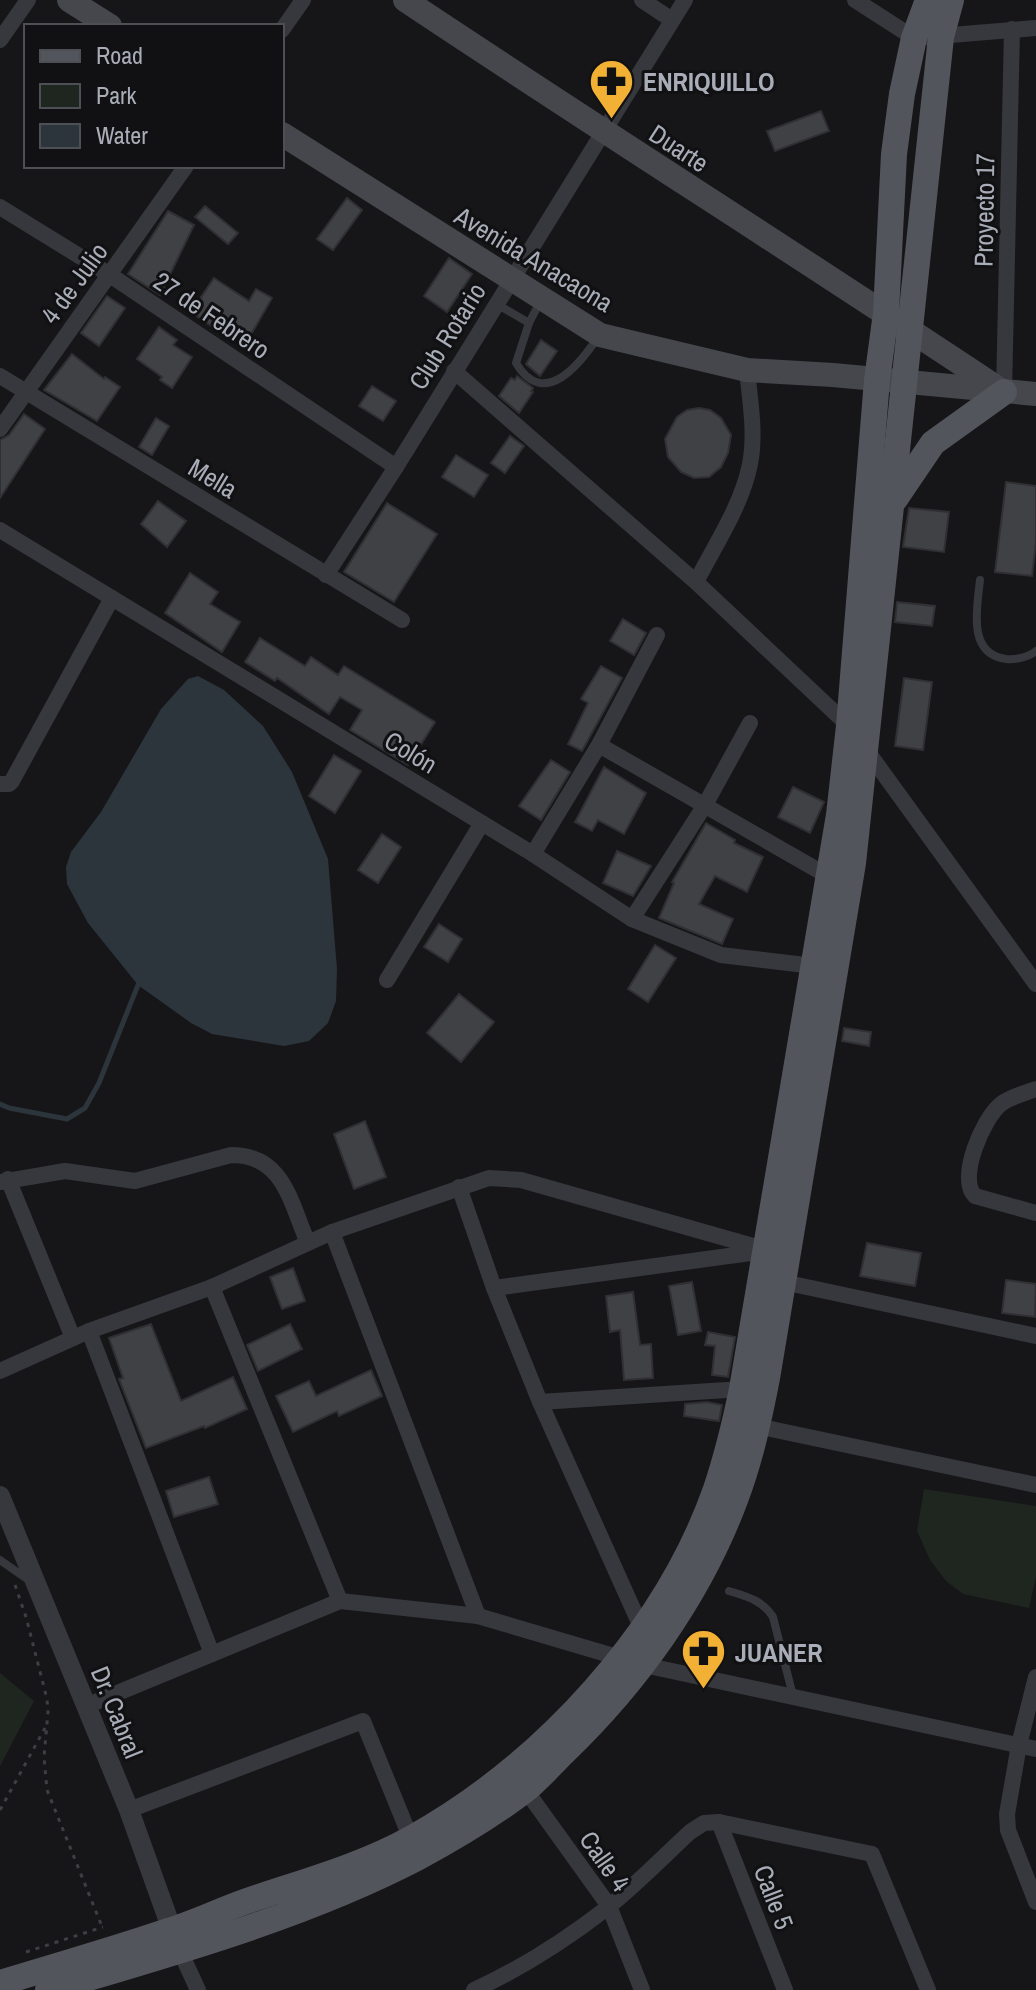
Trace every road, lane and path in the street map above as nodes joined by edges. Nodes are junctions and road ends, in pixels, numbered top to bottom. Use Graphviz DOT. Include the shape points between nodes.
graph roads {
  1 [pos="28,0"];
  2 [pos="69,0"];
  3 [pos="303,0"];
  4 [pos="405,0"];
  5 [pos="642,0"];
  6 [pos="685,0"];
  7 [pos="855,0"];
  8 [pos="928,0"];
  9 [pos="951,0"];
  10 [pos="672,20"];
  11 [pos="107,24"];
  12 [pos="284,27"];
  13 [pos="1036,28"];
  14 [pos="1012,29"];
  15 [pos="941,37"];
  16 [pos="914,38"];
  17 [pos="0,40"];
  18 [pos="604,133"];
  19 [pos="284,135"];
  20 [pos="185,168"];
  21 [pos="892,193"];
  22 [pos="925,196"];
  23 [pos="0,207"];
  24 [pos="110,275"];
  25 [pos="510,280"];
  26 [pos="542,299"];
  27 [pos="495,303"];
  28 [pos="886,313"];
  29 [pos="529,323"];
  30 [pos="911,330"];
  31 [pos="600,335"];
  32 [pos="747,370"];
  33 [pos="454,371"];
  34 [pos="0,376"];
  35 [pos="877,380"];
  36 [pos="906,382"];
  37 [pos="25,391"];
  38 [pos="1004,392"];
  39 [pos="1036,394"];
  40 [pos="0,429"];
  41 [pos="396,467"];
  42 [pos="893,502"];
  43 [pos="0,530"];
  44 [pos="326,575"];
  45 [pos="980,580"];
  46 [pos="696,582"];
  47 [pos="112,598"];
  48 [pos="402,620"];
  49 [pos="657,635"];
  50 [pos="1036,651"];
  51 [pos="750,723"];
  52 [pos="849,726"];
  53 [pos="599,745"];
  54 [pos="867,748"];
  55 [pos="0,784"];
  56 [pos="705,805"];
  57 [pos="482,823"];
  58 [pos="533,854"];
  59 [pos="828,876"];
  60 [pos="632,919"];
  61 [pos="814,966"];
  62 [pos="387,980"];
  63 [pos="1036,984"];
  64 [pos="1036,1089"];
  65 [pos="4,1180"];
  66 [pos="459,1187"];
  67 [pos="1036,1213"];
  68 [pos="332,1232"];
  69 [pos="308,1243"];
  70 [pos="767,1250"];
  71 [pos="783,1282"];
  72 [pos="212,1287"];
  73 [pos="494,1288"];
  74 [pos="81,1334"];
  75 [pos="1036,1336"];
  76 [pos="0,1371"];
  77 [pos="742,1389"];
  78 [pos="540,1402"];
  79 [pos="757,1426"];
  80 [pos="1036,1485"];
  81 [pos="0,1496"];
  82 [pos="4,1563"];
  83 [pos="37,1586"];
  84 [pos="729,1591"];
  85 [pos="340,1601"];
  86 [pos="478,1616"];
  87 [pos="642,1629"];
  88 [pos="212,1654"];
  89 [pos="632,1662"];
  90 [pos="1036,1677"];
  91 [pos="794,1697"];
  92 [pos="86,1706"];
  93 [pos="47,1725"];
  94 [pos="1019,1745"];
  95 [pos="1036,1749"];
  96 [pos="518,1780"];
  97 [pos="0,1810"];
  98 [pos="129,1810"];
  99 [pos="719,1822"];
  100 [pos="411,1839"];
  101 [pos="1036,1902"];
  102 [pos="609,1906"];
  103 [pos="107,1938"];
  104 [pos="176,1941"];
  105 [pos="15,1955"];
  106 [pos="0,1983"];
  107 [pos="496,1985"];
  108 [pos="48,1990"];
  109 [pos="198,1990"];
  110 [pos="474,1990"];
  111 [pos="642,1990"];
  112 [pos="785,1990"];
  113 [pos="928,1990"];
  1 -- 17 [label="street"];
  2 -- 11 [label="main road"];
  3 -- 12 [label="street"];
  4 -- 18 [label="main road, Duarte"];
  5 -- 10 [label="street"];
  6 -- 10 [label="street, Club Rotario"];
  7 -- 16 [label="street"];
  8 -- 16 [label="main road"];
  9 -- 15 [label="main road"];
  10 -- 18 [label="street, Club Rotario"];
  13 -- 14 [label="street"];
  14 -- 15 [label="street"];
  14 -- 38 [label="street, Proyecto 17"];
  15 -- 16 [label="street"];
  15 -- 22 [label="main road"];
  16 -- 21 [label="main road"];
  18 -- 25 [label="street, Club Rotario"];
  18 -- 28 [label="main road, Duarte"];
  19 -- 25 [label="main road, Avenida Anacaona"];
  20 -- 24 [label="street, 4 de Julio"];
  21 -- 22 [label="main road"];
  21 -- 28 [label="main road"];
  22 -- 30 [label="main road"];
  23 -- 24 [label="street, 27 de Febrero"];
  24 -- 37 [label="street, 4 de Julio"];
  24 -- 41 [label="street, 27 de Febrero"];
  25 -- 26 [label="main road, Avenida Anacaona"];
  25 -- 27 [label="street, Club Rotario"];
  26 -- 29 [label="lane"];
  26 -- 31 [label="main road, Avenida Anacaona"];
  27 -- 29 [label="lane"];
  27 -- 33 [label="street, Club Rotario"];
  28 -- 30 [label="main road, Duarte"];
  28 -- 35 [label="main road"];
  29 -- 31 [label="lane" via="516,363 522,373 541,383 562,379 580,365"];
  30 -- 36 [label="main road"];
  30 -- 38 [label="main road, Duarte"];
  31 -- 32 [label="main road, Avenida Anacaona"];
  32 -- 35 [label="main road, Avenida Anacaona"];
  32 -- 46 [label="street" via="750,464"];
  33 -- 41 [label="street, Club Rotario"];
  33 -- 46 [label="street"];
  34 -- 37 [label="street, Mella"];
  35 -- 36 [label="main road, Avenida Anacaona"];
  35 -- 52 [label="main road"];
  36 -- 38 [label="main road, Avenida Anacaona"];
  36 -- 42 [label="main road"];
  37 -- 40 [label="street, 4 de Julio"];
  37 -- 44 [label="street, Mella"];
  38 -- 39 [label="main road, Avenida Anacaona"];
  38 -- 42 [label="main road" via="933,443"];
  41 -- 44 [label="street, Club Rotario"];
  42 -- 54 [label="main road"];
  43 -- 47 [label="street, Colón"];
  44 -- 48 [label="street, Mella"];
  45 -- 50 [label="lane" via="976,623 981,644 1009,660"];
  46 -- 52 [label="street"];
  47 -- 55 [label="street" via="12,781"];
  47 -- 57 [label="street, Colón"];
  49 -- 53 [label="street"];
  51 -- 56 [label="street"];
  52 -- 54 [label="street"];
  52 -- 59 [label="main road"];
  53 -- 56 [label="street"];
  53 -- 58 [label="street"];
  54 -- 63 [label="street"];
  54 -- 71 [label="main road" via="853,863"];
  56 -- 59 [label="street"];
  56 -- 60 [label="street"];
  57 -- 58 [label="street, Colón"];
  57 -- 62 [label="street"];
  58 -- 60 [label="street, Colón"];
  59 -- 61 [label="main road"];
  60 -- 61 [label="street, Colón" via="721,955"];
  61 -- 70 [label="main road"];
  64 -- 67 [label="street" via="1003,1102 989,1116 968,1182 975,1196"];
  65 -- 69 [label="street" via="65,1171 135,1181 246,1155 259,1158 279,1175"];
  65 -- 74 [label="street"];
  66 -- 68 [label="street"];
  66 -- 70 [label="street" via="489,1178 521,1180"];
  66 -- 73 [label="street"];
  68 -- 69 [label="street"];
  68 -- 86 [label="street"];
  69 -- 72 [label="street"];
  70 -- 73 [label="street"];
  70 -- 77 [label="main road"];
  71 -- 75 [label="street"];
  71 -- 79 [label="main road"];
  72 -- 74 [label="street"];
  72 -- 85 [label="street"];
  73 -- 78 [label="street"];
  74 -- 76 [label="street"];
  74 -- 88 [label="street"];
  77 -- 78 [label="street"];
  77 -- 87 [label="main road" via="716,1490 670,1587"];
  78 -- 87 [label="street"];
  79 -- 80 [label="street"];
  79 -- 89 [label="main road" via="735,1501 707,1561"];
  81 -- 83 [label="street, Dr. Cabral"];
  82 -- 83 [label="lane"];
  82 -- 93 [label="path" via="26,1617 47,1699"];
  83 -- 92 [label="street, Dr. Cabral"];
  84 -- 91 [label="lane" via="754,1598 773,1617"];
  85 -- 86 [label="street"];
  85 -- 88 [label="street"];
  86 -- 89 [label="street"];
  87 -- 89 [label="main road"];
  88 -- 92 [label="street"];
  89 -- 91 [label="street"];
  89 -- 96 [label="main road" via="592,1725"];
  90 -- 94 [label="street"];
  91 -- 94 [label="street"];
  92 -- 98 [label="street, Dr. Cabral"];
  93 -- 97 [label="path"];
  93 -- 103 [label="path" via="47,1790"];
  94 -- 95 [label="street"];
  94 -- 101 [label="street" via="1008,1830"];
  96 -- 100 [label="main road"];
  96 -- 102 [label="street, Calle 4"];
  96 -- 104 [label="main road" via="470,1828 416,1858 329,1898"];
  98 -- 100 [label="street" via="363,1721"];
  98 -- 104 [label="street, Dr. Cabral"];
  99 -- 102 [label="street" via="690,1832"];
  99 -- 112 [label="street, Calle 5"];
  99 -- 113 [label="street" via="875,1856"];
  100 -- 104 [label="main road" via="246,1901"];
  102 -- 107 [label="street"];
  102 -- 111 [label="street, Calle 4"];
  103 -- 104 [label="main road"];
  103 -- 105 [label="path"];
  103 -- 106 [label="main road"];
  104 -- 108 [label="main road"];
  104 -- 109 [label="street"];
  107 -- 110 [label="street"];
}
